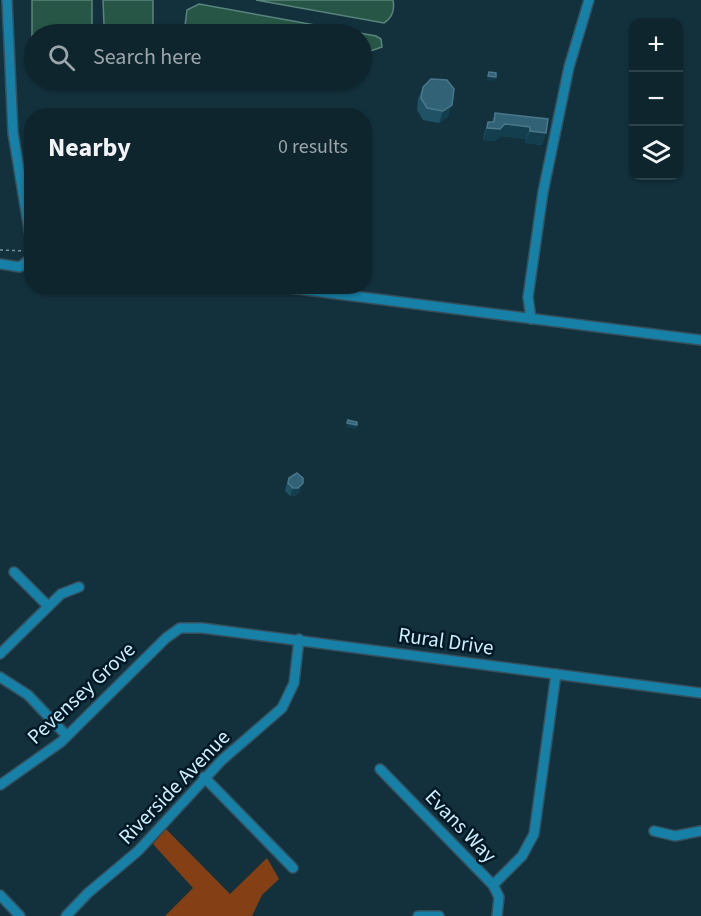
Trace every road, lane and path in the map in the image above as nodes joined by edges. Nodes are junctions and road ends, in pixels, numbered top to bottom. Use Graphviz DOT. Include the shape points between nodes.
graph roads {
  1 [pos="7,0"];
  2 [pos="588,0"];
  3 [pos="24,201"];
  4 [pos="0,250"];
  5 [pos="24,250"];
  6 [pos="0,264"];
  7 [pos="24,264"];
  8 [pos="336,294"];
  9 [pos="531,319"];
  10 [pos="701,340"];
  11 [pos="14,573"];
  12 [pos="79,587"];
  13 [pos="48,606"];
  14 [pos="186,627"];
  15 [pos="299,639"];
  16 [pos="0,654"];
  17 [pos="556,674"];
  18 [pos="0,677"];
  19 [pos="701,693"];
  20 [pos="67,736"];
  21 [pos="380,769"];
  22 [pos="204,777"];
  23 [pos="0,785"];
  24 [pos="654,831"];
  25 [pos="701,831"];
  26 [pos="292,868"];
  27 [pos="493,885"];
  28 [pos="0,896"];
  29 [pos="20,916"];
  30 [pos="66,916"];
  31 [pos="418,916"];
  32 [pos="439,916"];
  33 [pos="497,916"];
  1 -- 3 [label="street" via="13,133"];
  2 -- 9 [label="street" via="569,67 543,192 528,297"];
  4 -- 5 [label="path"];
  6 -- 7 [label="street" via="20,267"];
  8 -- 9 [label="street"];
  9 -- 10 [label="street"];
  11 -- 13 [label="street"];
  12 -- 13 [label="street" via="63,592"];
  13 -- 16 [label="street"];
  14 -- 15 [label="street, Rural Drive"];
  14 -- 20 [label="street, Pevensey Grove" via="166,638"];
  15 -- 17 [label="street, Rural Drive"];
  15 -- 22 [label="street, Riverside Avenue" via="294,683 282,708"];
  17 -- 19 [label="street, Rural Drive"];
  17 -- 27 [label="street" via="534,834 522,856"];
  18 -- 20 [label="street" via="28,695"];
  20 -- 23 [label="street, Pevensey Grove"];
  21 -- 27 [label="street, Evans Way"];
  22 -- 26 [label="street"];
  22 -- 30 [label="street, Riverside Avenue" via="138,851"];
  24 -- 25 [label="street" via="675,836"];
  27 -- 33 [label="street, Evans Way" via="499,897"];
  28 -- 29 [label="street"];
  31 -- 32 [label="street"];
}
